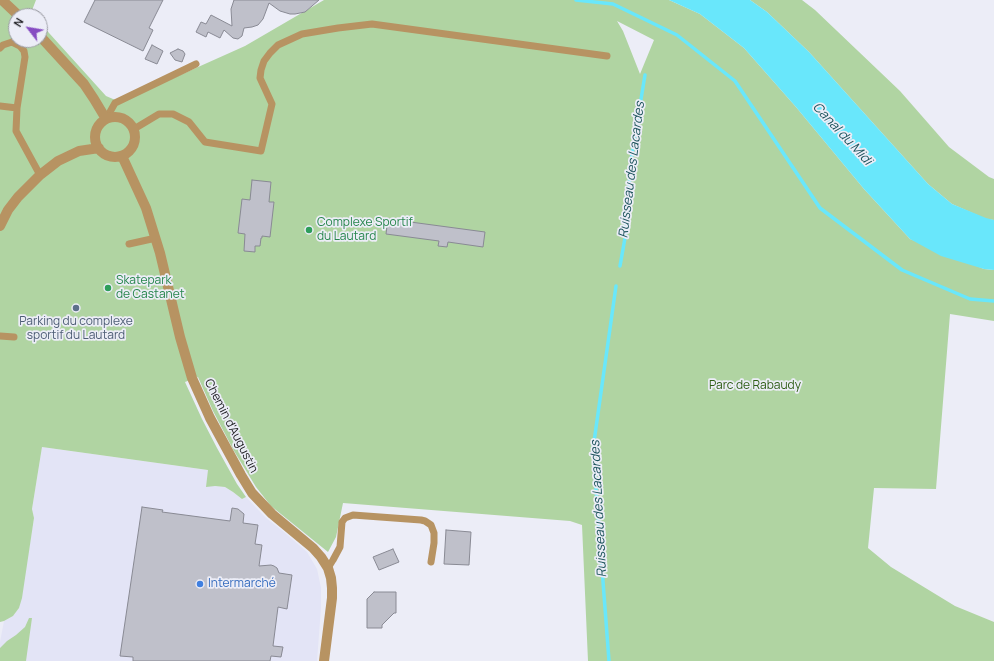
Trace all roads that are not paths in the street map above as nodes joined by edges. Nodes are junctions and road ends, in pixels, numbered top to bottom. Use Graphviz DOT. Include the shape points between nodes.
graph roads {
  1 [pos="2,0"];
  2 [pos="10,8"];
  3 [pos="48,45"];
  4 [pos="0,48"];
  5 [pos="607,56"];
  6 [pos="196,64"];
  7 [pos="0,106"];
  8 [pos="17,108"];
  9 [pos="106,119"];
  10 [pos="134,129"];
  11 [pos="99,148"];
  12 [pos="122,156"];
  13 [pos="40,175"];
  14 [pos="0,226"];
  15 [pos="156,238"];
  16 [pos="129,244"];
  17 [pos="0,336"];
  18 [pos="14,337"];
  19 [pos="431,562"];
  20 [pos="328,568"];
  21 [pos="324,661"];
  1 -- 2 [label="street"];
  3 -- 9 [label="street" via="84,84"];
  4 -- 8 [label="lane" via="12,42 24,51"];
  5 -- 10 [label="lane" via="372,24 338,28 302,34 278,45 264,61 260,78 272,104 261,151 205,142 189,122 173,114 159,114"];
  6 -- 9 [label="lane" via="115,103"];
  7 -- 8 [label="lane"];
  8 -- 13 [label="lane" via="16,131"];
  9 -- 10 [label="street" via="122,118"];
  9 -- 11 [label="street" via="96,132"];
  10 -- 12 [label="street" via="134,145"];
  11 -- 12 [label="street" via="105,154"];
  11 -- 13 [label="street" via="78,151 58,161"];
  12 -- 15 [label="street, Chemin d'Augustin" via="141,196"];
  13 -- 14 [label="street" via="18,197"];
  15 -- 16 [label="lane"];
  15 -- 20 [label="street, Chemin d'Augustin" via="189,370 210,418 252,493 272,514 313,548"];
  17 -- 18 [label="lane"];
  19 -- 20 [label="lane" via="434,532 425,522 352,515 342,522 340,546"];
  20 -- 21 [label="street, Chemin d'Augustin" via="332,598"];
}
